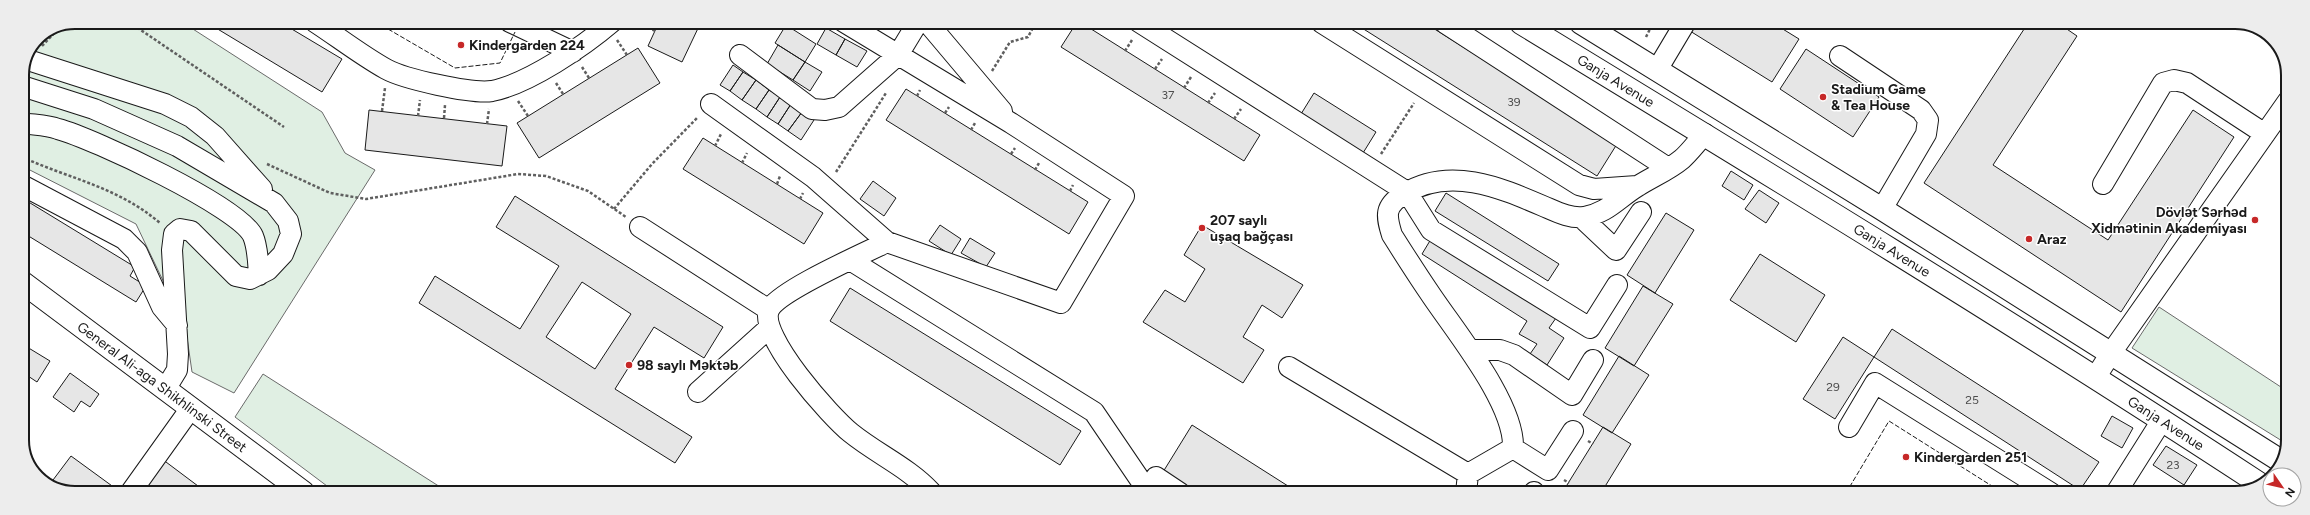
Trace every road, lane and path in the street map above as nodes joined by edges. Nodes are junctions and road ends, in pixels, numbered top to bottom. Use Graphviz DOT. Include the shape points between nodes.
graph roads {
  1 [pos="139,29"];
  2 [pos="326,29"];
  3 [pos="525,29"];
  4 [pos="603,29"];
  5 [pos="652,29"];
  6 [pos="855,29"];
  7 [pos="914,29"];
  8 [pos="933,29"];
  9 [pos="1032,29"];
  10 [pos="1150,29"];
  11 [pos="1331,29"];
  12 [pos="1455,29"];
  13 [pos="1531,29"];
  14 [pos="1590,29"];
  15 [pos="1650,29"];
  16 [pos="1681,29"];
  17 [pos="656,31"];
  18 [pos="1646,37"];
  19 [pos="573,52"];
  20 [pos="740,55"];
  21 [pos="898,56"];
  22 [pos="1840,56"];
  23 [pos="31,61"];
  24 [pos="1657,70"];
  25 [pos="889,87"];
  26 [pos="982,87"];
  27 [pos="29,88"];
  28 [pos="1424,88"];
  29 [pos="711,104"];
  30 [pos="2281,111"];
  31 [pos="1011,123"];
  32 [pos="29,124"];
  33 [pos="284,127"];
  34 [pos="1705,134"];
  35 [pos="2265,134"];
  36 [pos="29,160"];
  37 [pos="263,162"];
  38 [pos="1668,168"];
  39 [pos="1371,170"];
  40 [pos="2102,184"];
  41 [pos="1637,186"];
  42 [pos="29,189"];
  43 [pos="826,189"];
  44 [pos="1407,192"];
  45 [pos="274,203"];
  46 [pos="614,209"];
  47 [pos="1882,209"];
  48 [pos="1640,212"];
  49 [pos="1582,218"];
  50 [pos="640,227"];
  51 [pos="174,234"];
  52 [pos="887,242"];
  53 [pos="850,260"];
  54 [pos="259,275"];
  55 [pos="1617,286"];
  56 [pos="29,287"];
  57 [pos="769,319"];
  58 [pos="176,325"];
  59 [pos="1470,350"];
  60 [pos="2110,353"];
  61 [pos="1593,360"];
  62 [pos="1288,367"];
  63 [pos="2095,378"];
  64 [pos="166,388"];
  65 [pos="698,392"];
  66 [pos="191,408"];
  67 [pos="2162,420"];
  68 [pos="1849,427"];
  69 [pos="1573,431"];
  70 [pos="1513,448"];
  71 [pos="2278,459"];
  72 [pos="2256,481"];
  73 [pos="1467,484"];
  74 [pos="135,486"];
  75 [pos="295,486"];
  76 [pos="926,486"];
  77 [pos="1144,486"];
  78 [pos="1151,486"];
  79 [pos="1170,486"];
  80 [pos="2040,486"];
  81 [pos="2120,486"];
  1 -- 33 [label="path"];
  2 -- 19 [label="lane" via="387,70 448,87 491,91 546,68"];
  3 -- 19 [label="lane"];
  4 -- 19 [label="lane"];
  5 -- 17 [label="path"];
  6 -- 21 [label="lane"];
  7 -- 21 [label="lane"];
  8 -- 26 [label="lane"];
  9 -- 26 [label="path" via="1028,36 1010,42"];
  10 -- 39 [label="lane"];
  11 -- 28 [label="lane"];
  12 -- 38 [label="lane"];
  13 -- 34 [label="main road, Ganja Avenue"];
  14 -- 24 [label="main road, Ganja Avenue"];
  15 -- 18 [label="path"];
  16 -- 24 [label="lane"];
  20 -- 21 [label="lane" via="812,108 825,110 839,106"];
  21 -- 31 [label="lane"];
  22 -- 47 [label="lane" via="1921,110 1928,120 1926,134"];
  23 -- 45 [label="lane" via="165,104 191,117 215,136"];
  24 -- 47 [label="main road, Ganja Avenue"];
  25 -- 43 [label="path"];
  26 -- 31 [label="lane"];
  27 -- 45 [label="lane" via="94,110 177,146"];
  28 -- 39 [label="path"];
  28 -- 41 [label="lane" via="1579,185 1594,189"];
  29 -- 43 [label="lane" via="758,135"];
  29 -- 46 [label="path" via="652,164"];
  30 -- 35 [label="lane"];
  31 -- 52 [label="lane" via="1124,196 1061,302"];
  32 -- 54 [label="lane" via="57,128 84,138 200,193 240,220 253,235"];
  34 -- 38 [label="lane" via="1682,159"];
  34 -- 63 [label="main road, Ganja Avenue"];
  35 -- 40 [label="lane" via="2187,83 2174,80 2163,83"];
  35 -- 60 [label="lane"];
  36 -- 51 [label="path" via="101,187 141,207"];
  37 -- 46 [label="path" via="330,193 366,199 518,174 546,176 588,191"];
  38 -- 41 [label="lane"];
  39 -- 44 [label="lane"];
  41 -- 49 [label="lane" via="1603,212"];
  42 -- 58 [label="lane" via="124,239 137,252 162,306"];
  43 -- 52 [label="lane"];
  44 -- 49 [label="lane" via="1428,184 1459,180 1499,187 1566,215"];
  44 -- 55 [label="lane" via="1431,230 1590,328"];
  44 -- 59 [label="lane" via="1396,199 1389,208 1387,218 1392,235"];
  45 -- 54 [label="lane" via="288,220 291,234 283,254 268,270"];
  46 -- 50 [label="path"];
  47 -- 60 [label="main road, Ganja Avenue"];
  48 -- 49 [label="lane" via="1616,250"];
  50 -- 57 [label="lane"];
  51 -- 54 [label="lane" via="180,229 191,231 236,276 250,279"];
  51 -- 58 [label="lane" via="172,250"];
  52 -- 53 [label="lane"];
  53 -- 57 [label="lane" via="786,295"];
  53 -- 77 [label="lane" via="1094,412"];
  56 -- 64 [label="main road, General Ali-aga Shikhlinski Street"];
  57 -- 65 [label="lane"];
  57 -- 76 [label="lane" via="778,346 804,382 833,415 851,433"];
  58 -- 64 [label="lane" via="176,370"];
  59 -- 61 [label="lane" via="1500,350 1514,356 1572,395"];
  59 -- 70 [label="lane" via="1507,413 1514,435"];
  60 -- 63 [label="lane"];
  60 -- 71 [label="main road, Ganja Avenue"];
  62 -- 73 [label="lane"];
  63 -- 67 [label="main road, Ganja Avenue"];
  64 -- 66 [label="main road, General Ali-aga Shikhlinski Street"];
  66 -- 74 [label="lane"];
  66 -- 75 [label="main road, General Ali-aga Shikhlinski Street"];
  67 -- 72 [label="main road, Ganja Avenue"];
  67 -- 81 [label="lane"];
  68 -- 80 [label="lane" via="1875,383"];
  69 -- 70 [label="lane" via="1548,470"];
  70 -- 73 [label="lane"];
  78 -- 79 [label="lane" via="1156,477"];
}
